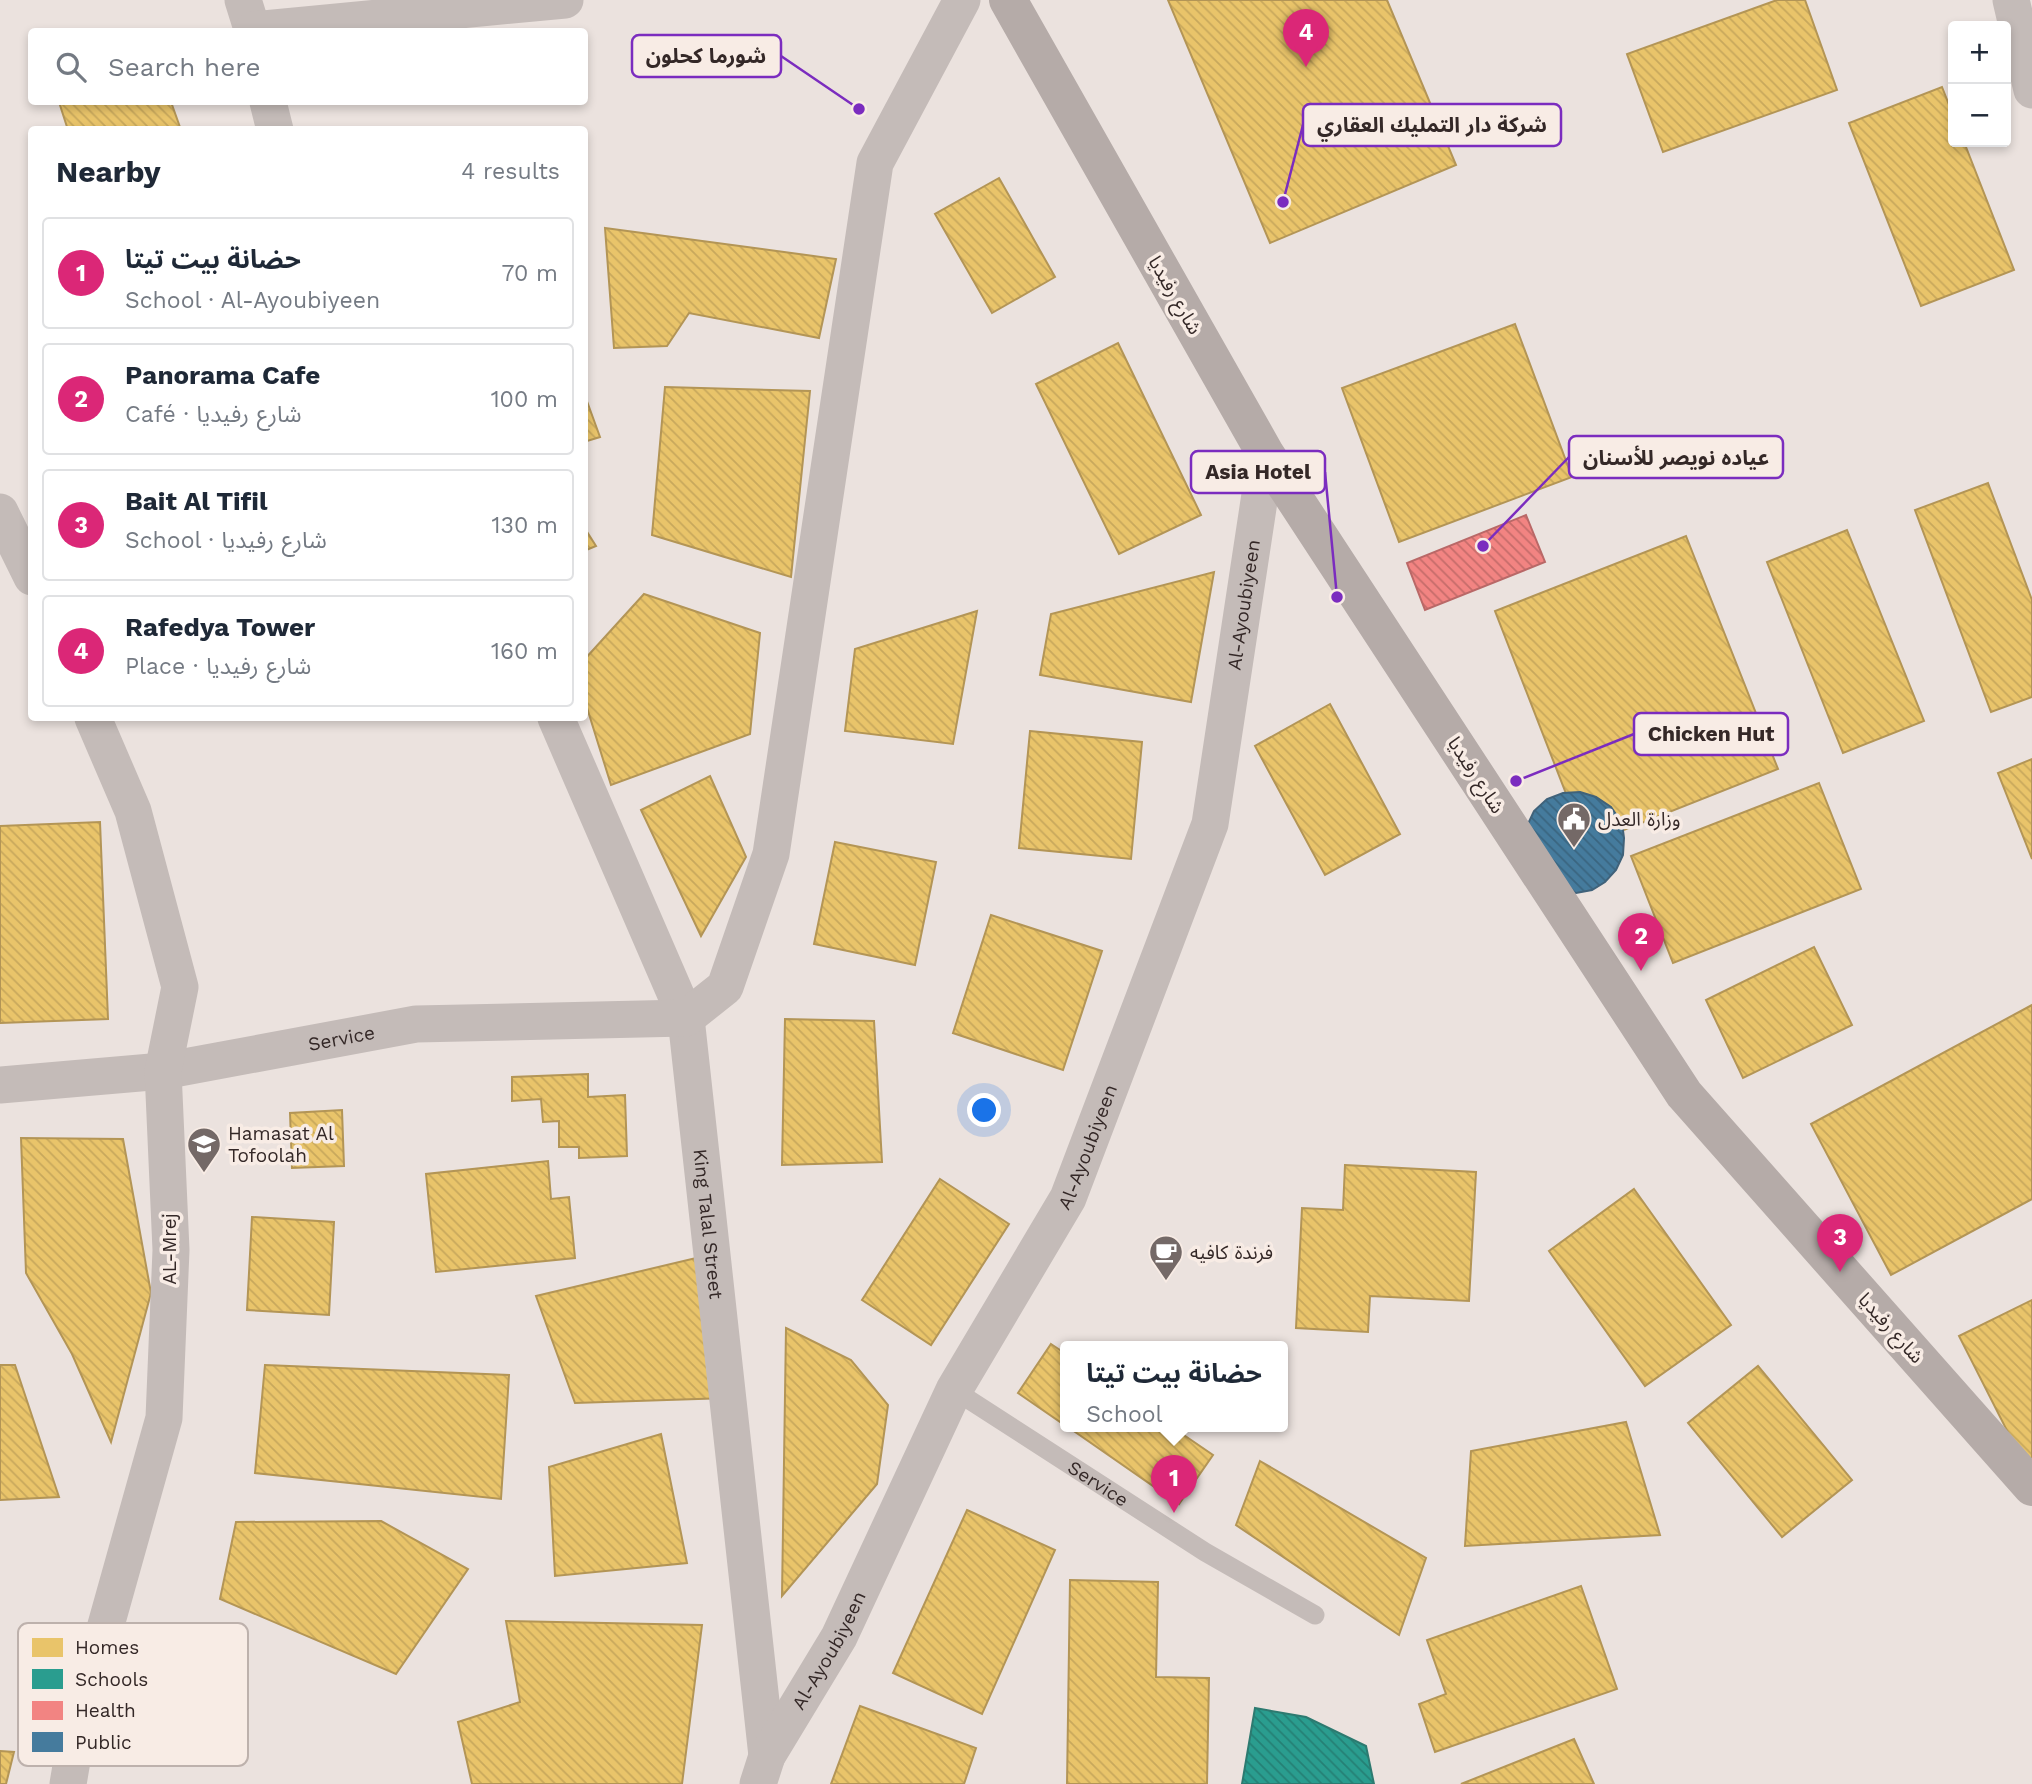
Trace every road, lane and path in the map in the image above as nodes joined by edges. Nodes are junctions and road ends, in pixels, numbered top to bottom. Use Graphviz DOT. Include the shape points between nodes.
graph roads {
  1 [pos="565,0"];
  2 [pos="962,0"];
  3 [pos="1007,0"];
  4 [pos="2011,0"];
  5 [pos="250,21"];
  6 [pos="2032,90"];
  7 [pos="269,105"];
  8 [pos="274,126"];
  9 [pos="1266,455"];
  10 [pos="0,512"];
  11 [pos="28,569"];
  12 [pos="94,721"];
  13 [pos="557,721"];
  14 [pos="686,1018"];
  15 [pos="163,1071"];
  16 [pos="0,1085"];
  17 [pos="954,1390"];
  18 [pos="2032,1487"];
  19 [pos="1315,1615"];
  20 [pos="107,1623"];
  21 [pos="71,1766"];
  22 [pos="762,1770"];
  23 [pos="68,1784"];
  1 -- 5 [label="street"];
  2 -- 14 [label="street" via="875,163 771,854 725,988"];
  3 -- 9 [label="main road, شارع رفيديا"];
  4 -- 6 [label="street"];
  7 -- 8 [label="street"];
  9 -- 17 [label="street, Al-Ayoubiyeen" via="1210,824 1068,1198"];
  9 -- 18 [label="main road, شارع رفيديا" via="1684,1094"];
  10 -- 11 [label="street"];
  12 -- 15 [label="street, AL-Mrej" via="133,811 180,987"];
  13 -- 14 [label="street, King Talal Street"];
  14 -- 15 [label="street, Service" via="416,1024"];
  14 -- 22 [label="street, King Talal Street"];
  15 -- 16 [label="street, Service"];
  15 -- 20 [label="street, AL-Mrej" via="170,1250 164,1418"];
  17 -- 19 [label="lane, Service" via="1205,1552"];
  17 -- 22 [label="street, Al-Ayoubiyeen" via="839,1637"];
  21 -- 23 [label="street, AL-Mrej"];
}
